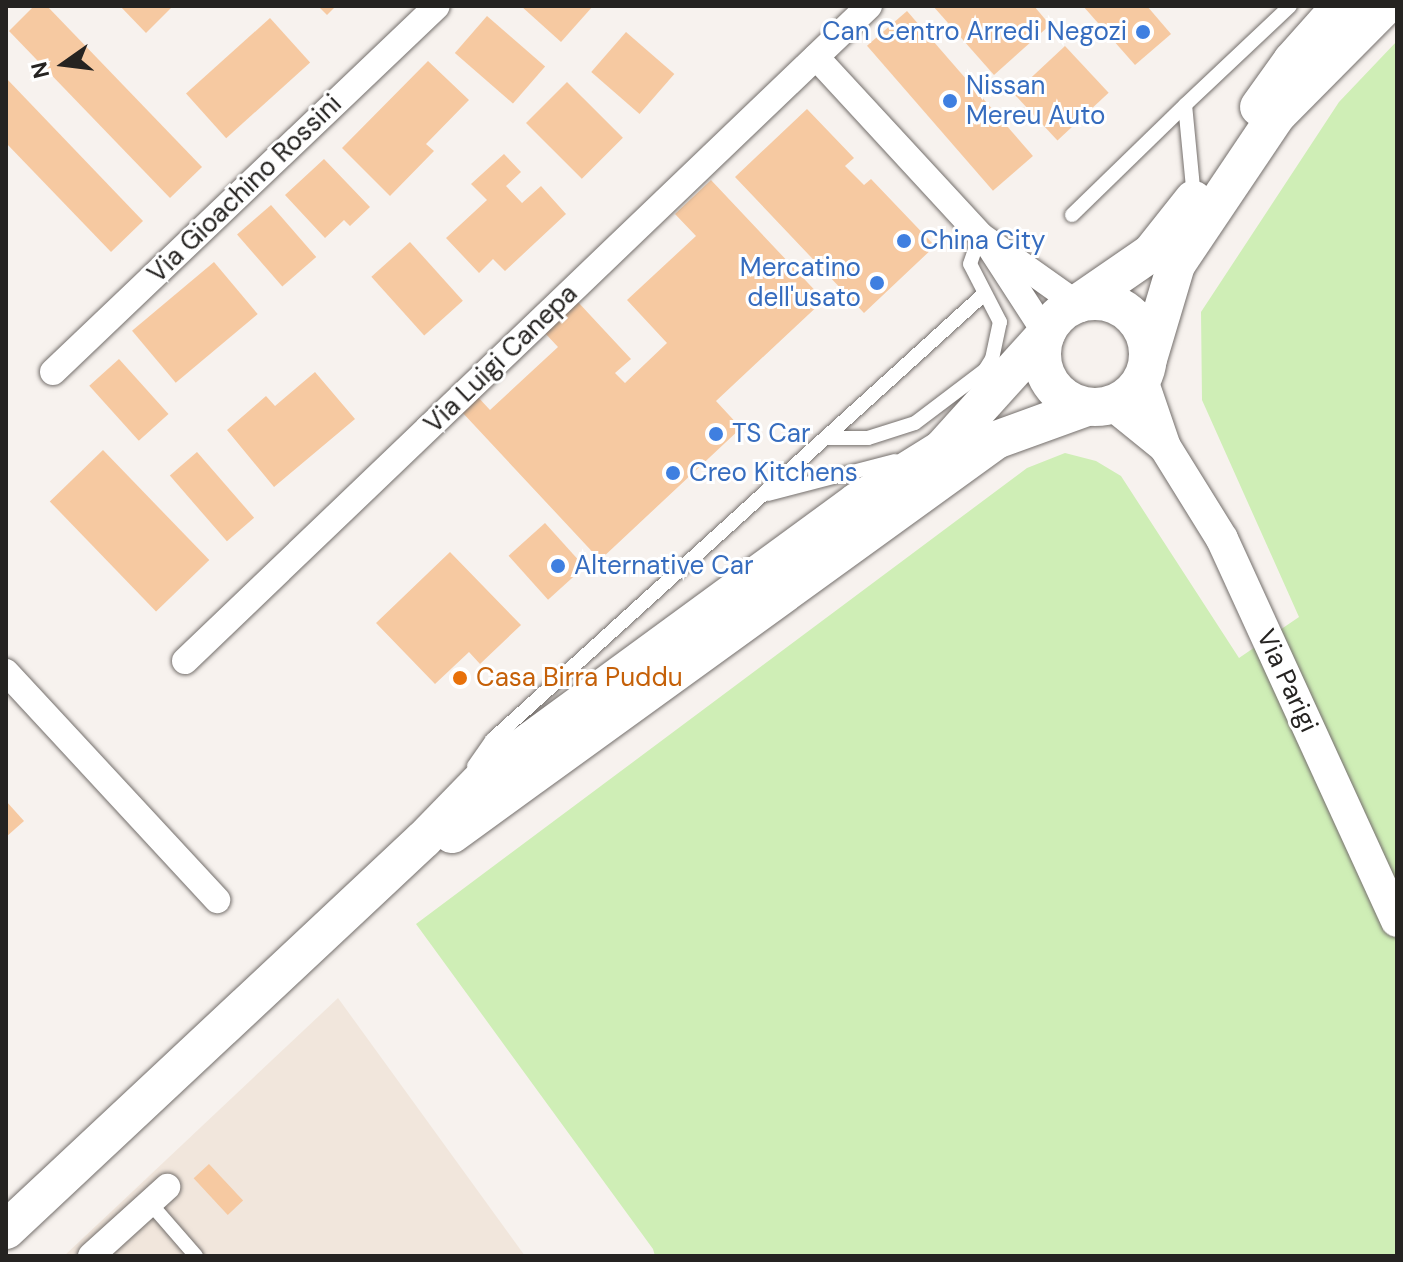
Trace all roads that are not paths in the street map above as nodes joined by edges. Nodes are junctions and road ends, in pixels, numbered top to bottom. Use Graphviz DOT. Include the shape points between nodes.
graph roads {
  1 [pos="437,6"];
  2 [pos="869,6"];
  3 [pos="1290,6"];
  4 [pos="1341,6"];
  5 [pos="1385,6"];
  6 [pos="816,57"];
  7 [pos="1185,105"];
  8 [pos="1194,198"];
  9 [pos="1072,215"];
  10 [pos="982,237"];
  11 [pos="984,294"];
  12 [pos="1077,304"];
  13 [pos="1046,334"];
  14 [pos="1145,369"];
  15 [pos="53,372"];
  16 [pos="1100,406"];
  17 [pos="826,438"];
  18 [pos="1165,447"];
  19 [pos="942,449"];
  20 [pos="764,495"];
  21 [pos="185,661"];
  22 [pos="6,672"];
  23 [pos="424,839"];
  24 [pos="381,877"];
  25 [pos="217,900"];
  26 [pos="1397,921"];
  27 [pos="158,1195"];
  28 [pos="6,1230"];
  29 [pos="91,1256"];
  30 [pos="196,1256"];
  1 -- 15 [label="street, Via Gioachino Rossini"];
  2 -- 6 [label="street, Via Luigi Canepa"];
  3 -- 7 [label="lane"];
  4 -- 8 [label="main road" via="1292,61"];
  5 -- 14 [label="main road" via="1276,116 1176,265"];
  6 -- 10 [label="street"];
  6 -- 21 [label="street, Via Luigi Canepa"];
  7 -- 8 [label="lane"];
  7 -- 9 [label="lane"];
  8 -- 12 [label="main road" via="1151,253"];
  10 -- 11 [label="lane" via="970,264"];
  10 -- 12 [label="street"];
  10 -- 13 [label="street"];
  11 -- 17 [label="lane"];
  11 -- 17 [label="lane" via="997,310 1000,335 992,359 975,380 915,423 868,438"];
  12 -- 13 [label="main road" via="1055,319"];
  12 -- 14 [label="main road" via="1103,302 1128,312 1140,325"];
  13 -- 16 [label="main road" via="1042,350 1049,381 1060,394"];
  13 -- 19 [label="main road"];
  14 -- 16 [label="main road" via="1130,395"];
  14 -- 18 [label="street, Via Parigi"];
  16 -- 18 [label="street, Via Parigi"];
  16 -- 24 [label="main road" via="996,440 459,830"];
  17 -- 20 [label="lane"];
  18 -- 26 [label="street, Via Parigi" via="1222,539"];
  19 -- 20 [label="lane"];
  19 -- 23 [label="main road" via="857,502 492,769"];
  20 -- 23 [label="lane" via="492,740"];
  22 -- 25 [label="street"];
  23 -- 24 [label="main road"];
  24 -- 28 [label="main road"];
  27 -- 29 [label="street"];
  27 -- 30 [label="lane"];
}
